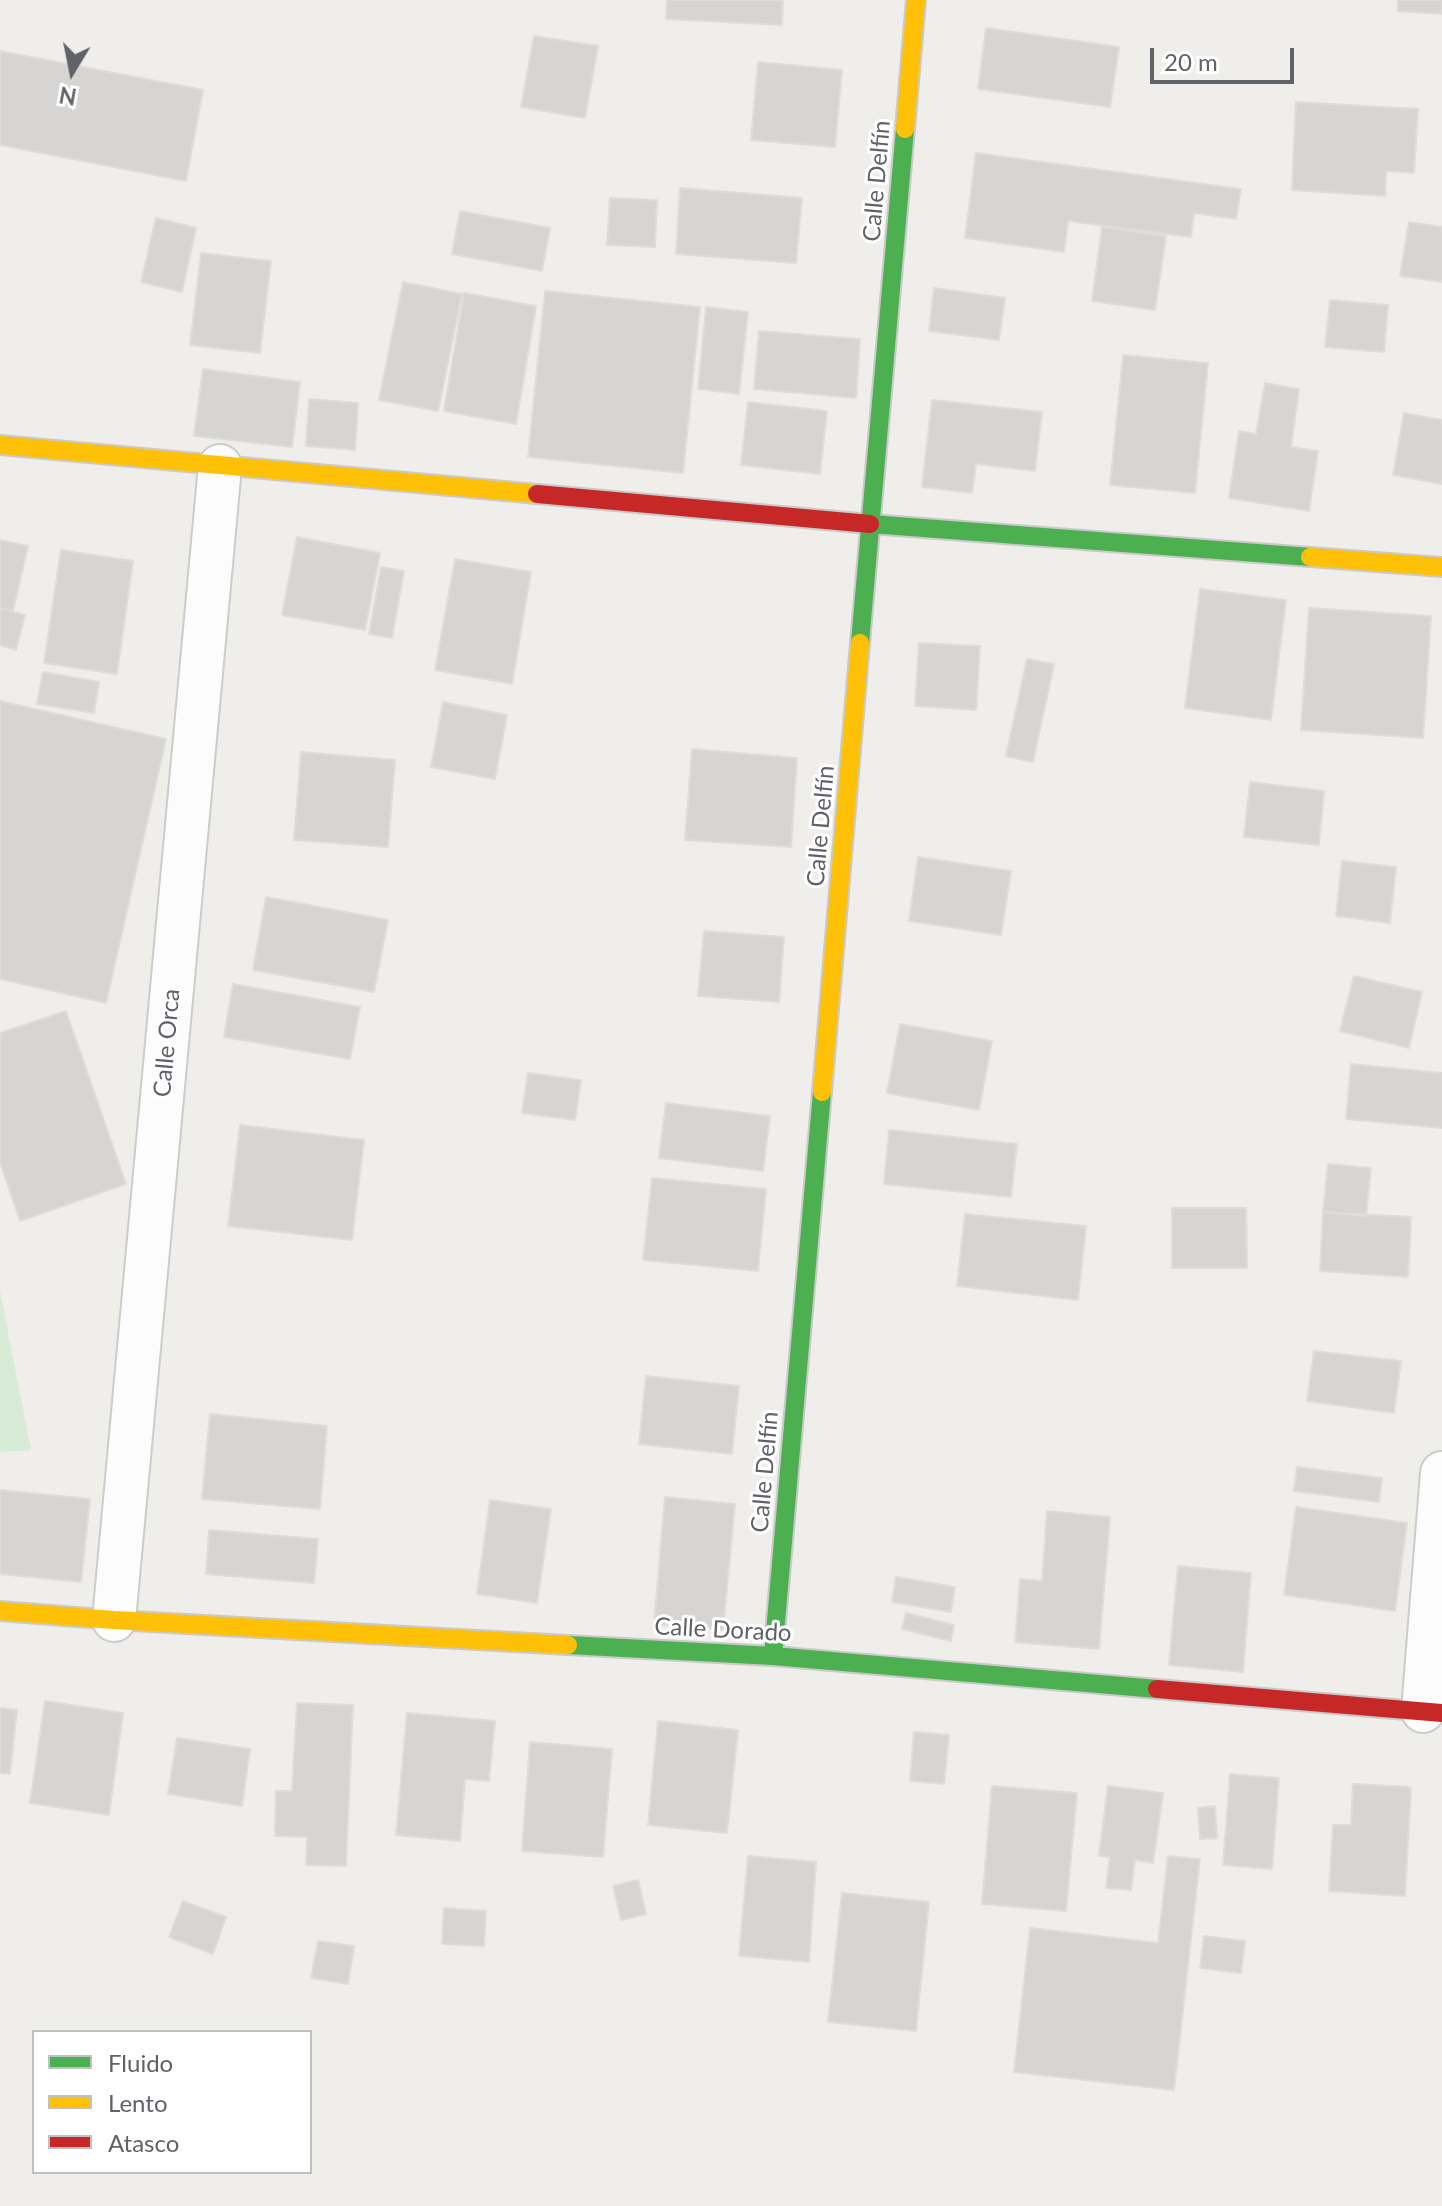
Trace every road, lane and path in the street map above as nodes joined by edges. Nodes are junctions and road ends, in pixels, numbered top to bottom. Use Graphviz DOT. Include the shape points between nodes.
graph roads {
  1 [pos="916,0"];
  2 [pos="0,445"];
  3 [pos="220,466"];
  4 [pos="871,524"];
  5 [pos="1442,567"];
  6 [pos="1442,1473"];
  7 [pos="0,1611"];
  8 [pos="114,1620"];
  9 [pos="773,1656"];
  10 [pos="1432,1712"];
  1 -- 4 [label="street, Calle Delfín"];
  2 -- 3 [label="street"];
  3 -- 4 [label="street"];
  3 -- 8 [label="street, Calle Orca"];
  4 -- 5 [label="street"];
  4 -- 9 [label="street, Calle Delfín"];
  6 -- 10 [label="street"];
  7 -- 8 [label="street, Calle Dorado"];
  8 -- 9 [label="street, Calle Dorado"];
  9 -- 10 [label="street, Calle Dorado"];
}
